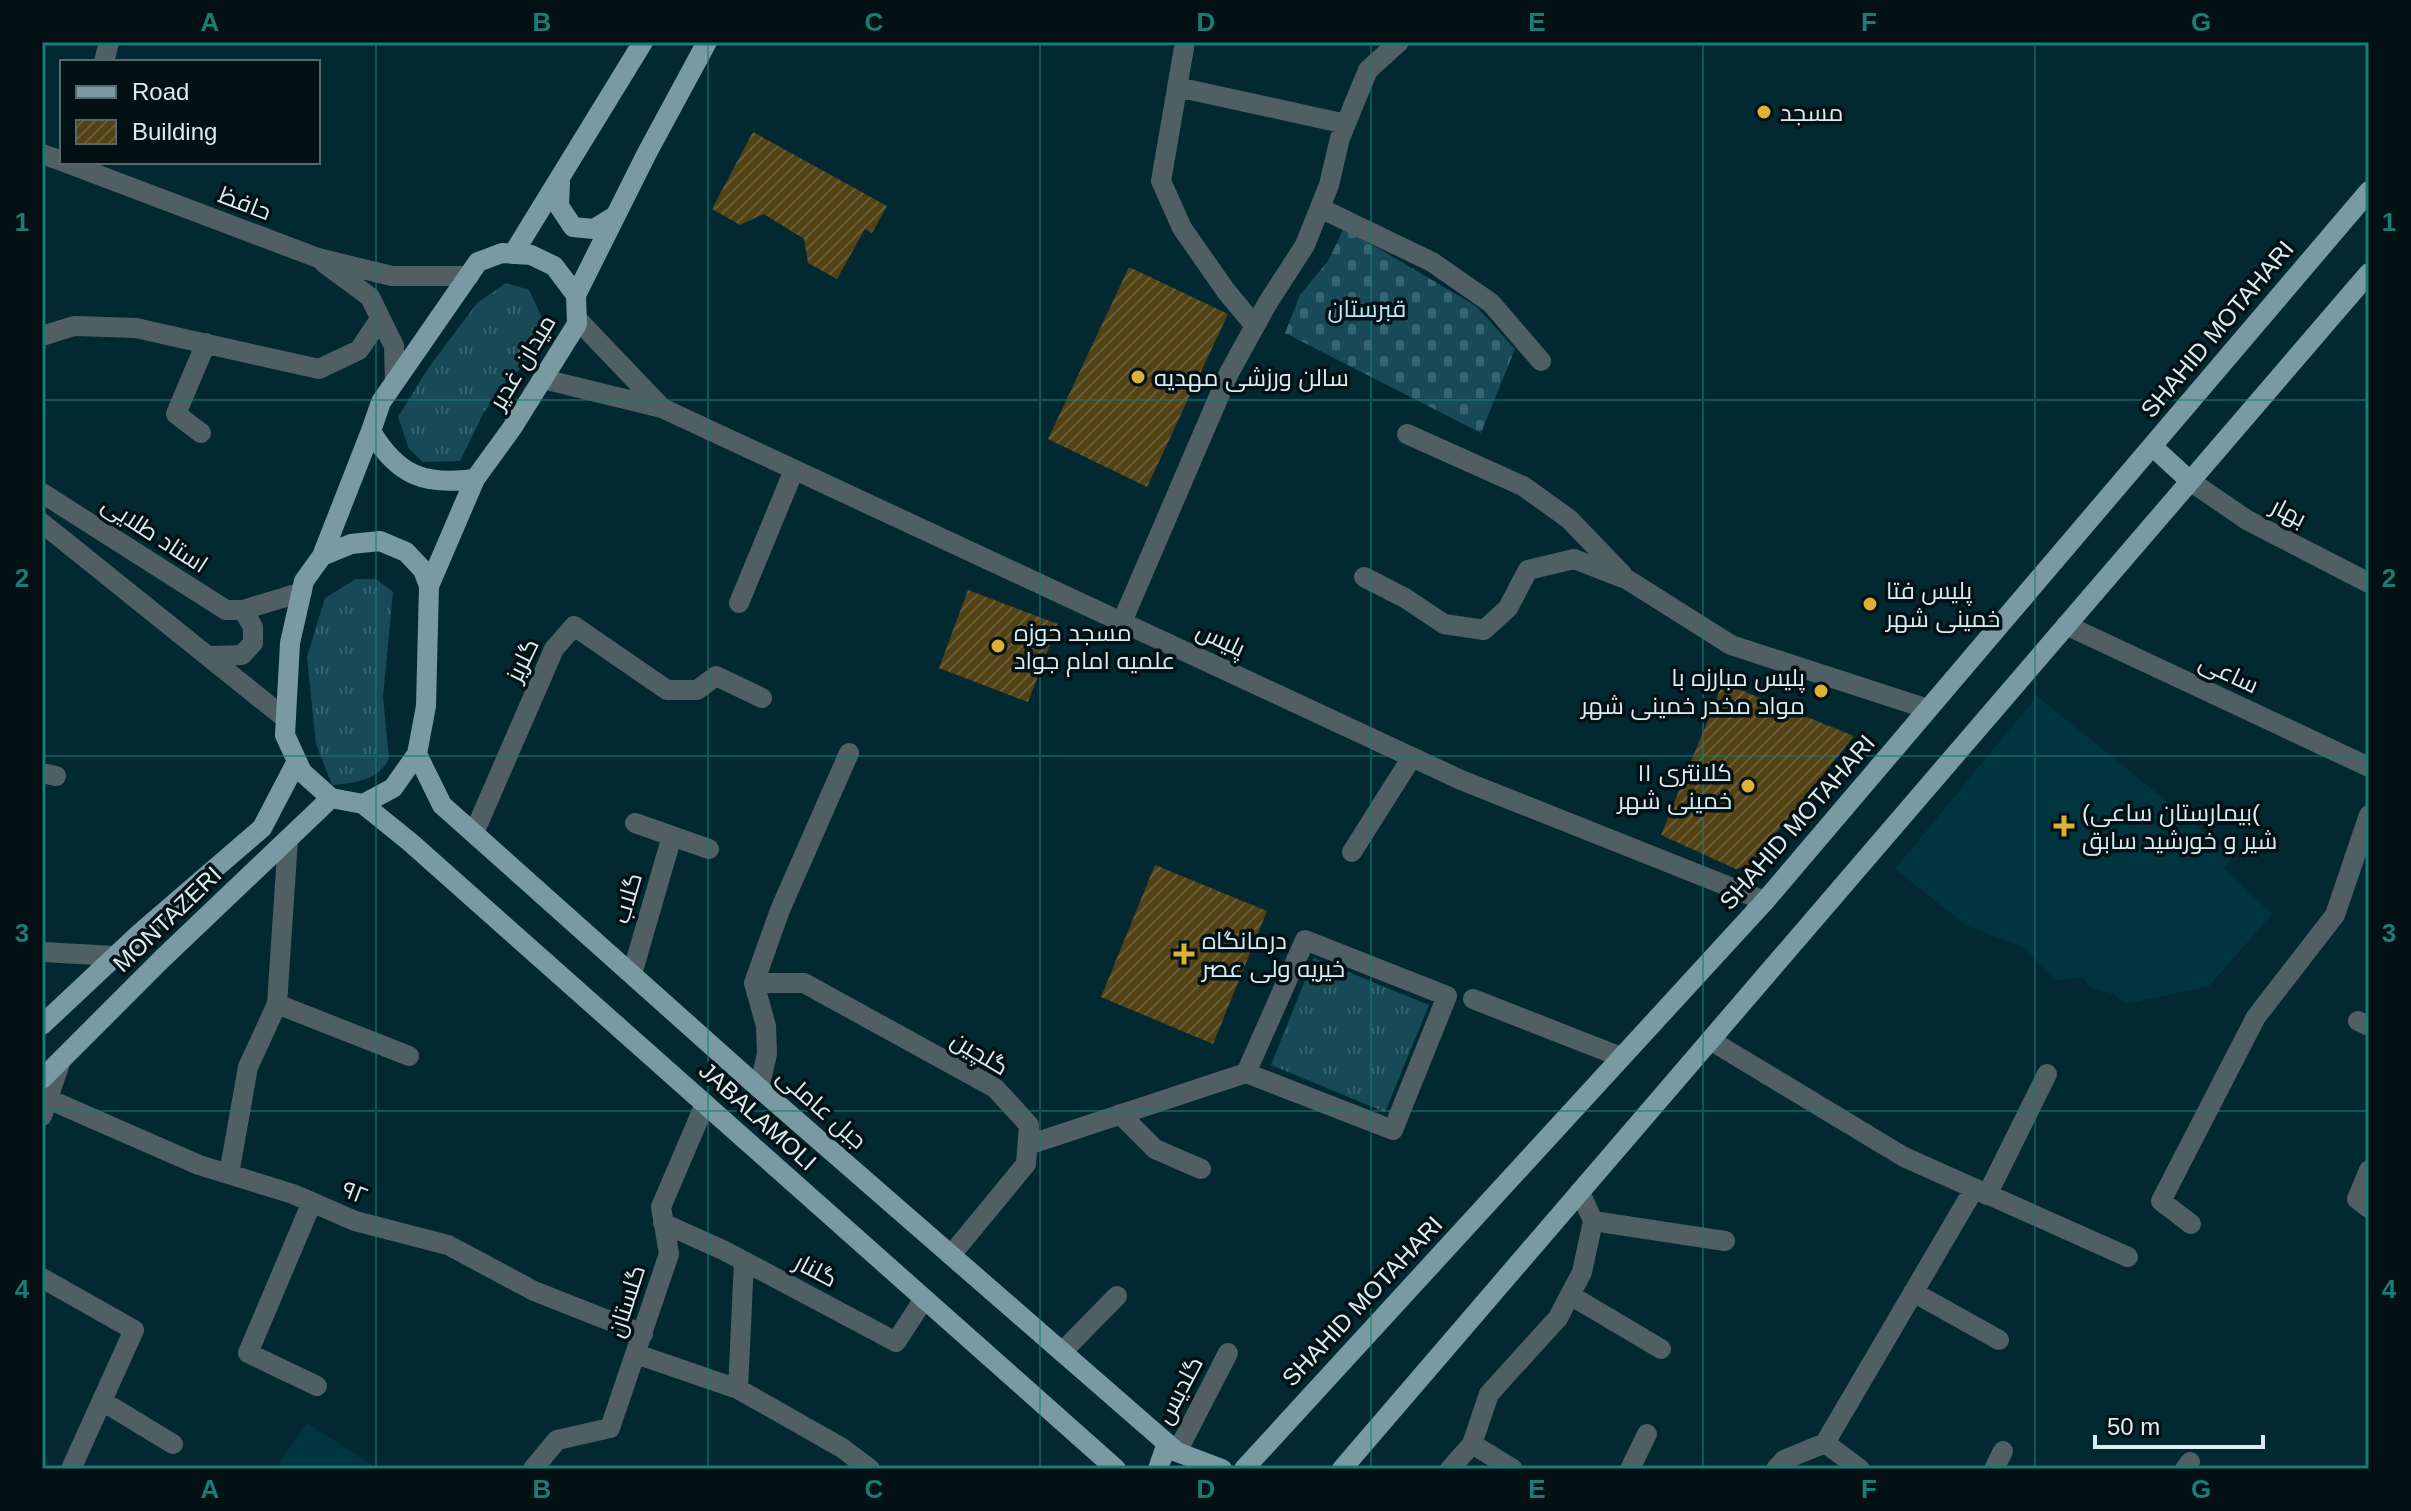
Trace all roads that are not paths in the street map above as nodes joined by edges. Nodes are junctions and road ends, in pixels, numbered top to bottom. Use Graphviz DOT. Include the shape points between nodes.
graph roads {
  1 [pos="643,42"];
  2 [pos="707,42"];
  3 [pos="1185,42"];
  4 [pos="1399,42"];
  5 [pos="1177,87"];
  6 [pos="1346,124"];
  7 [pos="73,164"];
  8 [pos="560,178"];
  9 [pos="2369,191"];
  10 [pos="1320,208"];
  11 [pos="615,216"];
  12 [pos="513,254"];
  13 [pos="318,258"];
  14 [pos="2369,273"];
  15 [pos="469,276"];
  16 [pos="576,295"];
  17 [pos="380,319"];
  18 [pos="577,319"];
  19 [pos="1255,326"];
  20 [pos="42,336"];
  21 [pos="206,343"];
  22 [pos="1541,361"];
  23 [pos="543,379"];
  24 [pos="395,381"];
  25 [pos="662,408"];
  26 [pos="371,431"];
  27 [pos="201,433"];
  28 [pos="1407,434"];
  29 [pos="2152,446"];
  30 [pos="794,470"];
  31 [pos="475,479"];
  32 [pos="2190,481"];
  33 [pos="42,493"];
  34 [pos="42,523"];
  35 [pos="322,556"];
  36 [pos="1364,577"];
  37 [pos="1628,580"];
  38 [pos="2369,583"];
  39 [pos="429,586"];
  40 [pos="302,592"];
  41 [pos="739,603"];
  42 [pos="243,610"];
  43 [pos="1122,622"];
  44 [pos="2066,625"];
  45 [pos="211,656"];
  46 [pos="762,698"];
  47 [pos="1928,709"];
  48 [pos="286,719"];
  49 [pos="849,753"];
  50 [pos="417,754"];
  51 [pos="1412,757"];
  52 [pos="297,761"];
  53 [pos="2369,767"];
  54 [pos="331,798"];
  55 [pos="363,804"];
  56 [pos="2369,815"];
  57 [pos="635,823"];
  58 [pos="474,833"];
  59 [pos="672,836"];
  60 [pos="288,839"];
  61 [pos="709,849"];
  62 [pos="1352,852"];
  63 [pos="2362,862"];
  64 [pos="1765,901"];
  65 [pos="42,952"];
  66 [pos="115,956"];
  67 [pos="632,974"];
  68 [pos="754,983"];
  69 [pos="1473,999"];
  70 [pos="277,1004"];
  71 [pos="42,1025"];
  72 [pos="1710,1040"];
  73 [pos="409,1056"];
  74 [pos="1621,1057"];
  75 [pos="1246,1073"];
  76 [pos="2047,1074"];
  77 [pos="759,1088"];
  78 [pos="44,1098"];
  79 [pos="705,1104"];
  80 [pos="1120,1114"];
  81 [pos="1028,1145"];
  82 [pos="1201,1169"];
  83 [pos="2369,1170"];
  84 [pos="229,1174"];
  85 [pos="1580,1192"];
  86 [pos="1980,1192"];
  87 [pos="312,1202"];
  88 [pos="2369,1208"];
  89 [pos="1593,1221"];
  90 [pos="663,1223"];
  91 [pos="2191,1224"];
  92 [pos="1725,1241"];
  93 [pos="951,1255"];
  94 [pos="2128,1257"];
  95 [pos="744,1261"];
  96 [pos="42,1278"];
  97 [pos="1913,1292"];
  98 [pos="1570,1295"];
  99 [pos="1117,1296"];
  100 [pos="924,1299"];
  101 [pos="1999,1340"];
  102 [pos="639,1344"];
  103 [pos="1661,1349"];
  104 [pos="1062,1352"];
  105 [pos="1228,1353"];
  106 [pos="317,1386"];
  107 [pos="738,1389"];
  108 [pos="102,1401"];
  109 [pos="1647,1434"];
  110 [pos="1825,1443"];
  111 [pos="173,1444"];
  112 [pos="1472,1444"];
  113 [pos="1172,1447"];
  114 [pos="71,1469"];
  115 [pos="533,1469"];
  116 [pos="870,1469"];
  117 [pos="1116,1469"];
  118 [pos="1158,1469"];
  119 [pos="1222,1469"];
  120 [pos="1244,1469"];
  121 [pos="1342,1469"];
  122 [pos="1450,1469"];
  123 [pos="1513,1469"];
  124 [pos="1630,1469"];
  125 [pos="1776,1469"];
  126 [pos="1860,1469"];
  1 -- 8 [label="main road"];
  2 -- 11 [label="main road"];
  3 -- 5 [label="street"];
  4 -- 6 [label="street" via="1368,70"];
  5 -- 6 [label="street"];
  5 -- 19 [label="street" via="1161,181 1182,228"];
  6 -- 10 [label="street"];
  7 -- 13 [label="street, حافظ"];
  8 -- 11 [label="main road" via="559,206 573,227 594,229"];
  8 -- 12 [label="main road"];
  9 -- 29 [label="main road, SHAHID MOTAHARI"];
  10 -- 19 [label="street" via="1305,245"];
  10 -- 22 [label="street" via="1432,262 1491,303"];
  11 -- 16 [label="main road"];
  12 -- 15 [label="main road" via="478,262"];
  12 -- 16 [label="main road, میدان غدیر" via="531,255 554,266"];
  13 -- 15 [label="street" via="392,276"];
  13 -- 17 [label="street" via="370,297"];
  14 -- 32 [label="main road"];
  15 -- 24 [label="main road"];
  16 -- 18 [label="main road, میدان غدیر"];
  17 -- 21 [label="street" via="359,350 319,369"];
  17 -- 24 [label="street" via="394,346"];
  18 -- 23 [label="main road, میدان غدیر"];
  18 -- 25 [label="street"];
  19 -- 43 [label="street" via="1229,373"];
  20 -- 21 [label="street" via="74,326"];
  21 -- 27 [label="street" via="176,414"];
  23 -- 25 [label="street"];
  23 -- 31 [label="main road, میدان غدیر"];
  24 -- 26 [label="main road"];
  25 -- 30 [label="street, پلیس"];
  26 -- 31 [label="main road" via="384,453 408,474 446,483"];
  26 -- 35 [label="main road"];
  28 -- 37 [label="street" via="1523,486 1569,519"];
  29 -- 32 [label="main road"];
  29 -- 47 [label="main road, SHAHID MOTAHARI"];
  30 -- 41 [label="street"];
  30 -- 43 [label="street, پلیس"];
  31 -- 39 [label="main road, میدان غدیر"];
  32 -- 38 [label="street, بهار" via="2247,520"];
  32 -- 44 [label="main road"];
  33 -- 42 [label="street, استاد طلایی" via="226,610"];
  34 -- 45 [label="street"];
  35 -- 39 [label="main road" via="351,544 380,541 406,552"];
  35 -- 40 [label="main road"];
  36 -- 37 [label="street" via="1444,624 1484,630 1508,608 1528,570 1574,559"];
  37 -- 47 [label="street" via="1731,645"];
  39 -- 50 [label="main road" via="426,706"];
  40 -- 42 [label="street"];
  40 -- 48 [label="main road" via="290,643"];
  42 -- 45 [label="street" via="253,627 253,643 242,655"];
  43 -- 51 [label="street, پلیس"];
  44 -- 53 [label="street, ساعی"];
  44 -- 72 [label="main road"];
  45 -- 48 [label="street"];
  46 -- 58 [label="street, گلریز" via="716,676 697,690 667,690 574,626 554,649"];
  47 -- 64 [label="main road, SHAHID MOTAHARI"];
  48 -- 52 [label="main road" via="285,735"];
  49 -- 68 [label="street"];
  50 -- 55 [label="main road" via="393,788"];
  50 -- 58 [label="main road, جبل عاملی" via="442,805"];
  51 -- 62 [label="street"];
  51 -- 64 [label="street, پلیس"];
  52 -- 54 [label="main road"];
  52 -- 66 [label="main road, MONTAZERI" via="262,828"];
  54 -- 55 [label="main road"];
  54 -- 60 [label="main road, MONTAZERI"];
  55 -- 79 [label="main road, JABALAMOLI"];
  56 -- 63 [label="street"];
  57 -- 59 [label="street"];
  58 -- 67 [label="main road, جبل عاملی"];
  59 -- 61 [label="street"];
  59 -- 67 [label="street, گلاب"];
  60 -- 70 [label="street"];
  60 -- 78 [label="main road, MONTAZERI" via="61,1060"];
  63 -- 91 [label="street" via="2335,915 2256,1017 2161,1201"];
  64 -- 74 [label="main road, SHAHID MOTAHARI"];
  65 -- 66 [label="street"];
  66 -- 71 [label="main road, MONTAZERI"];
  67 -- 77 [label="main road, جبل عاملی"];
  68 -- 77 [label="street" via="766,1026 767,1054"];
  68 -- 81 [label="street, گلچین" via="804,983 995,1088 1029,1125"];
  69 -- 74 [label="street"];
  70 -- 73 [label="street"];
  70 -- 84 [label="street" via="248,1067"];
  72 -- 85 [label="main road"];
  72 -- 86 [label="street" via="1904,1157"];
  74 -- 120 [label="main road, SHAHID MOTAHARI"];
  75 -- 75 [label="street" via="1393,1130 1447,996 1305,940"];
  75 -- 80 [label="street"];
  76 -- 86 [label="street"];
  77 -- 93 [label="main road, جبل عاملی"];
  78 -- 84 [label="street, ۹۲"];
  79 -- 90 [label="street, گلستان" via="661,1207"];
  79 -- 100 [label="main road, JABALAMOLI"];
  80 -- 81 [label="street"];
  80 -- 82 [label="street" via="1155,1149"];
  81 -- 93 [label="street" via="1026,1164"];
  83 -- 88 [label="street" via="2357,1199"];
  84 -- 87 [label="street, ۹۲"];
  85 -- 89 [label="street"];
  85 -- 121 [label="main road"];
  86 -- 94 [label="street"];
  86 -- 97 [label="street"];
  87 -- 102 [label="street, ۹۲" via="355,1221 448,1245"];
  87 -- 106 [label="street" via="248,1353"];
  89 -- 92 [label="street"];
  89 -- 98 [label="street" via="1582,1272"];
  90 -- 95 [label="street, گلنار"];
  90 -- 102 [label="street, گلستان" via="669,1254"];
  93 -- 104 [label="main road, جبل عاملی"];
  95 -- 100 [label="street, گلنار" via="896,1342"];
  95 -- 107 [label="street"];
  96 -- 108 [label="street" via="134,1330"];
  97 -- 101 [label="street"];
  97 -- 110 [label="street"];
  98 -- 103 [label="street"];
  98 -- 112 [label="street" via="1558,1318 1489,1394"];
  99 -- 104 [label="street"];
  100 -- 117 [label="main road, JABALAMOLI"];
  102 -- 107 [label="street, ۹۲"];
  102 -- 115 [label="street, گلستان" via="610,1428 557,1440"];
  104 -- 113 [label="main road, جبل عاملی"];
  105 -- 113 [label="street, گلدیس"];
  107 -- 116 [label="street, ۹۲"];
  108 -- 111 [label="street"];
  108 -- 114 [label="street"];
  109 -- 124 [label="street"];
  110 -- 125 [label="street" via="1784,1460"];
  110 -- 126 [label="street"];
  112 -- 122 [label="street"];
  112 -- 123 [label="street"];
  113 -- 118 [label="main road"];
  113 -- 119 [label="main road, جبل عاملی"];
}
